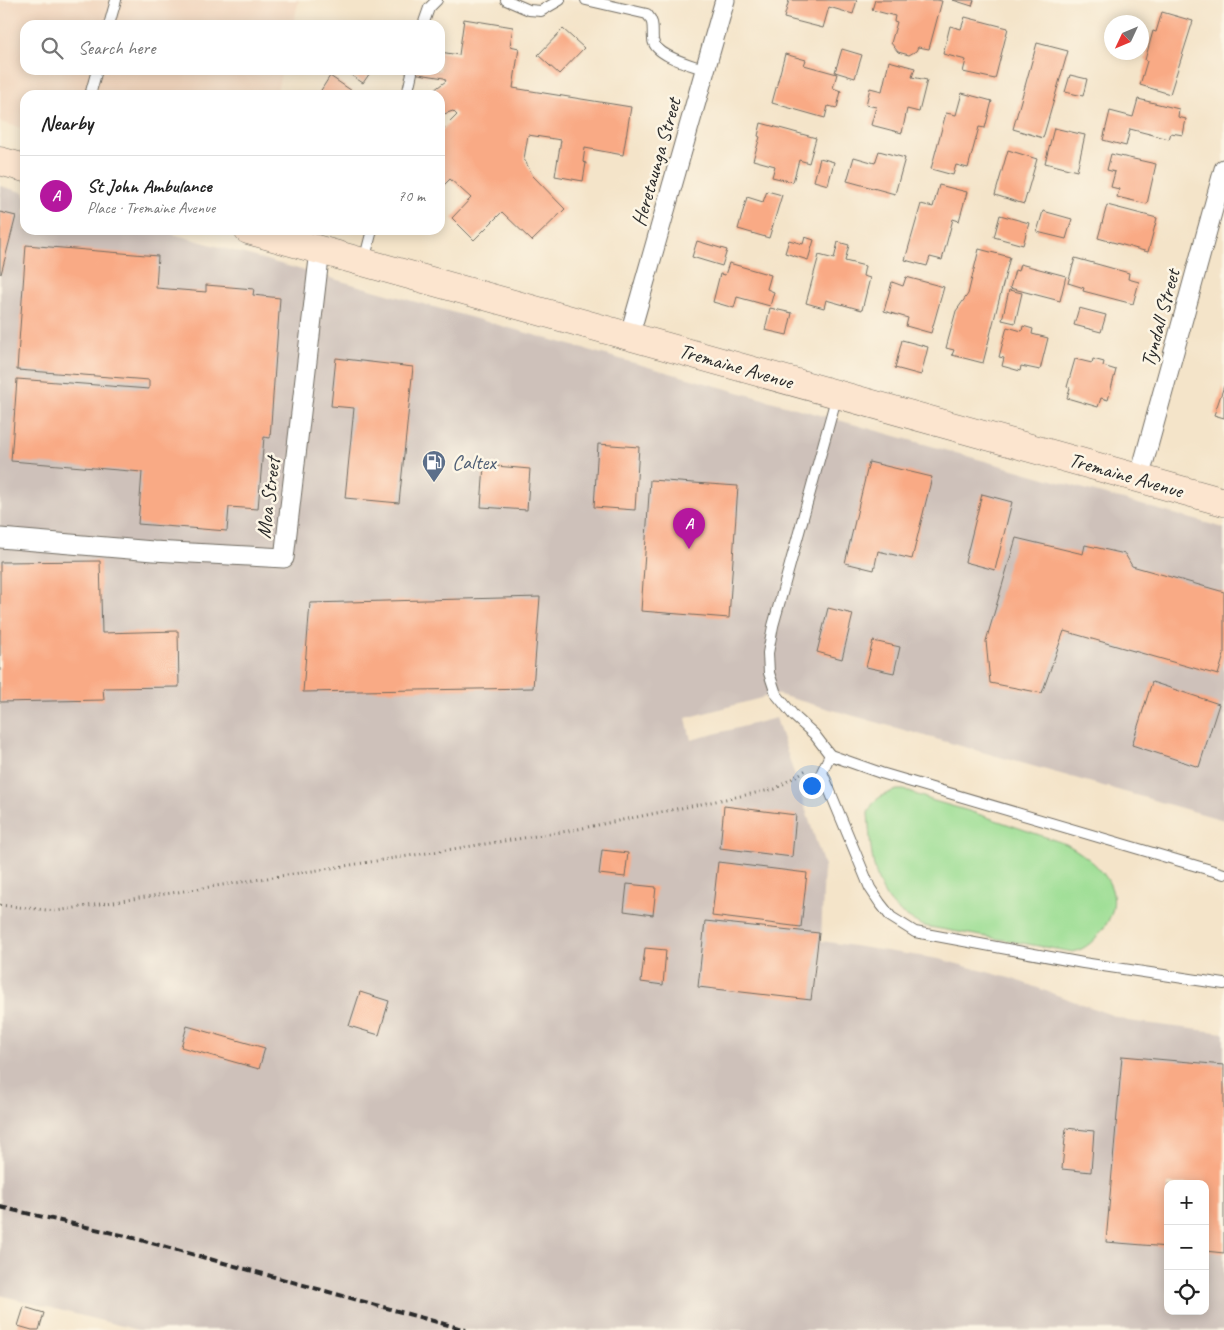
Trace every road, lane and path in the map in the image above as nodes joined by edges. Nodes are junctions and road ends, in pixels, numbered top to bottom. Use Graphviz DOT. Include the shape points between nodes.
graph roads {
  1 [pos="116,0"];
  2 [pos="437,0"];
  3 [pos="506,0"];
  4 [pos="560,0"];
  5 [pos="586,0"];
  6 [pos="725,0"];
  7 [pos="111,20"];
  8 [pos="424,20"];
  9 [pos="706,70"];
  10 [pos="96,75"];
  11 [pos="412,75"];
  12 [pos="91,90"];
  13 [pos="408,90"];
  14 [pos="0,160"];
  15 [pos="20,166"];
  16 [pos="1224,170"];
  17 [pos="266,235"];
  18 [pos="371,235"];
  19 [pos="320,250"];
  20 [pos="364,262"];
  21 [pos="629,336"];
  22 [pos="837,394"];
  23 [pos="1139,478"];
  24 [pos="1224,502"];
  25 [pos="0,538"];
  26 [pos="830,755"];
  27 [pos="1224,874"];
  28 [pos="0,905"];
  29 [pos="1224,984"];
  1 -- 7 [label="lane"];
  2 -- 8 [label="lane"];
  3 -- 4 [label="lane" via="529,10 541,11"];
  5 -- 9 [label="lane" via="647,14 652,19 656,48"];
  6 -- 9 [label="street, Heretaunga Street"];
  9 -- 21 [label="street, Heretaunga Street"];
  10 -- 12 [label="lane"];
  11 -- 13 [label="lane"];
  14 -- 15 [label="main road"];
  16 -- 23 [label="street, Tyndall Street"];
  17 -- 19 [label="main road, Tremaine Avenue"];
  18 -- 20 [label="lane"];
  19 -- 20 [label="main road, Tremaine Avenue"];
  19 -- 25 [label="street, Moa Street" via="284,558"];
  20 -- 21 [label="main road, Tremaine Avenue"];
  21 -- 22 [label="main road, Tremaine Avenue"];
  22 -- 23 [label="main road, Tremaine Avenue"];
  22 -- 26 [label="lane" via="768,653 769,673 776,694"];
  23 -- 24 [label="main road, Tremaine Avenue"];
  26 -- 27 [label="lane"];
  26 -- 28 [label="path" via="775,789 568,831 56,911"];
  26 -- 29 [label="lane" via="822,772 870,888 891,917 915,932"];
}
